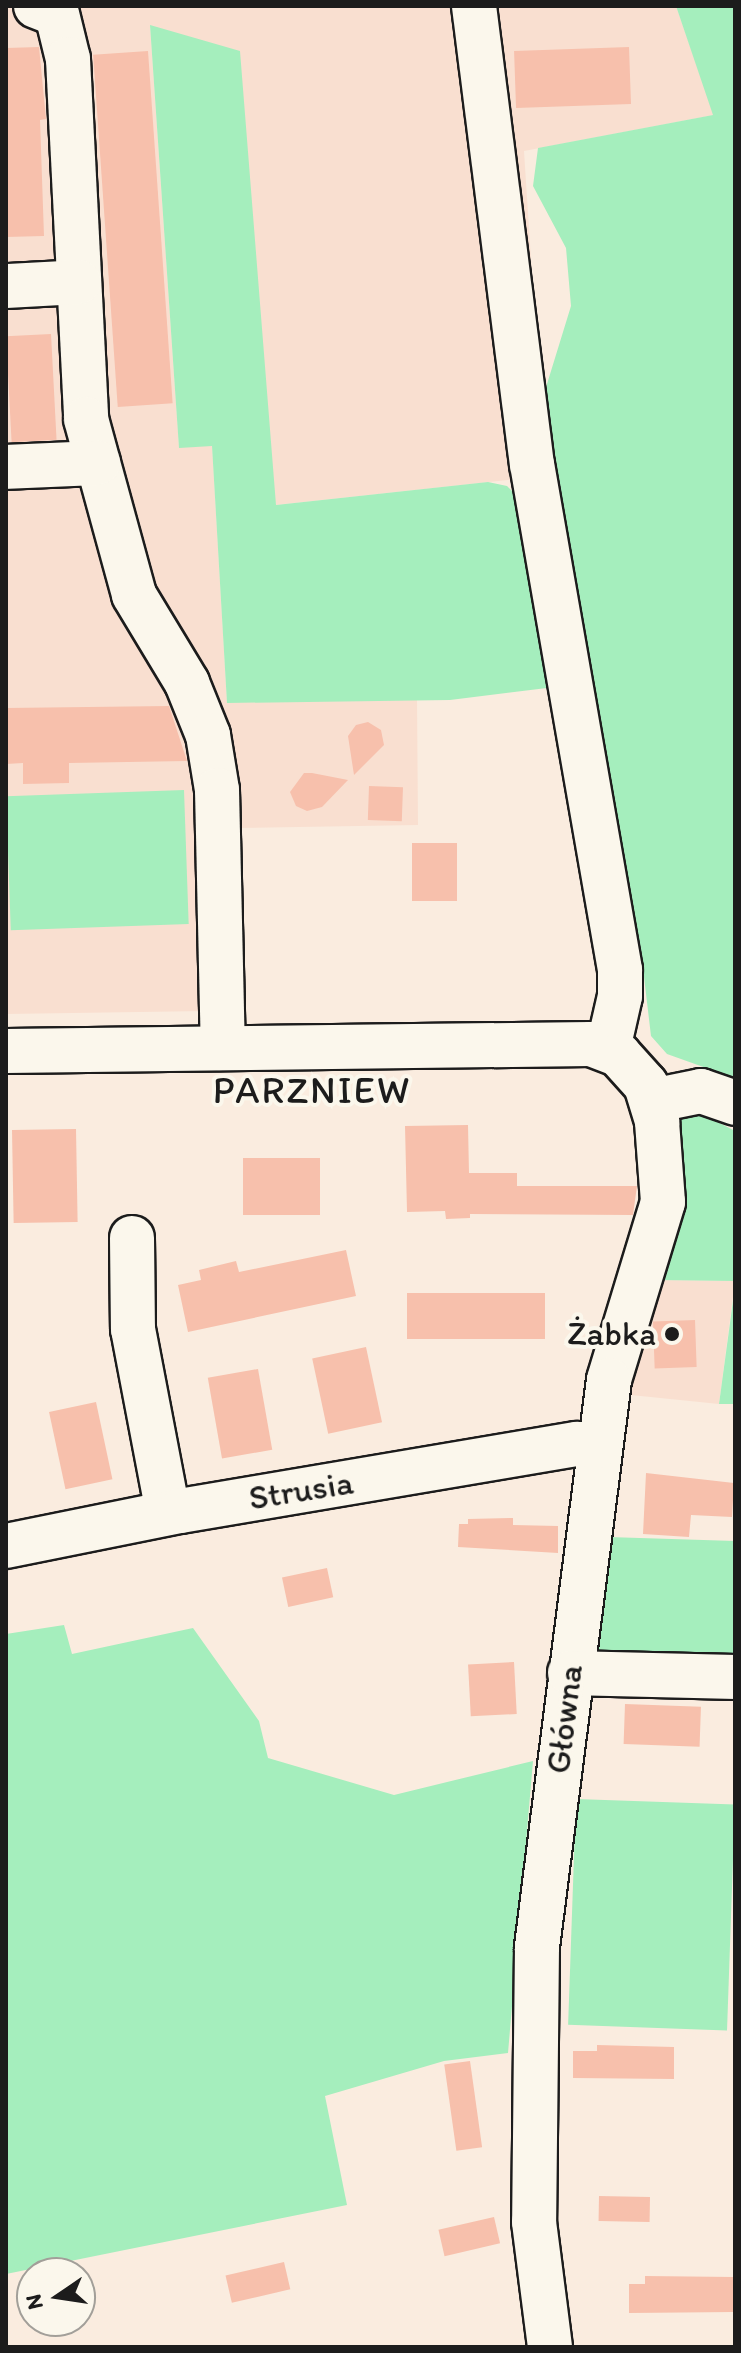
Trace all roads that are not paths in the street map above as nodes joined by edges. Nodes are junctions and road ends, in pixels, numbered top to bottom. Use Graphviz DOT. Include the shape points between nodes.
graph roads {
  1 [pos="36,6"];
  2 [pos="474,6"];
  3 [pos="79,282"];
  4 [pos="6,286"];
  5 [pos="98,463"];
  6 [pos="6,467"];
  7 [pos="223,1048"];
  8 [pos="608,1049"];
  9 [pos="6,1051"];
  10 [pos="652,1101"];
  11 [pos="735,1103"];
  12 [pos="132,1238"];
  13 [pos="598,1446"];
  14 [pos="168,1513"];
  15 [pos="6,1546"];
  16 [pos="570,1673"];
  17 [pos="735,1677"];
  18 [pos="550,2347"];
  1 -- 3 [label="street" via="57,14 68,59"];
  2 -- 8 [label="street" via="532,464 620,970"];
  3 -- 4 [label="street"];
  3 -- 5 [label="street" via="86,419"];
  5 -- 6 [label="street"];
  5 -- 7 [label="street" via="134,595 187,683 208,735 217,790"];
  7 -- 8 [label="street" via="566,1044"];
  7 -- 9 [label="street"];
  8 -- 10 [label="street" via="640,1075"];
  10 -- 11 [label="street" via="701,1091"];
  10 -- 13 [label="street, Główna" via="661,1156 661,1214 611,1371"];
  12 -- 14 [label="street" via="133,1329"];
  13 -- 14 [label="street, Strusia" via="577,1444"];
  13 -- 16 [label="street, Główna"];
  14 -- 15 [label="street, Strusia"];
  16 -- 17 [label="street"];
  16 -- 18 [label="street, Główna" via="533,1994 534,2222"];
}
